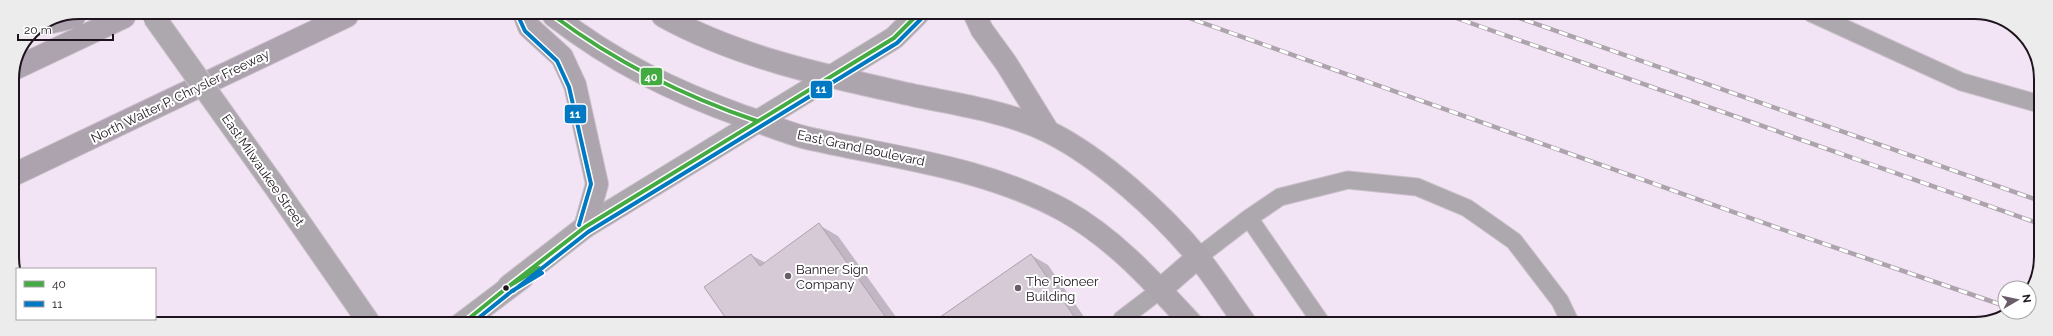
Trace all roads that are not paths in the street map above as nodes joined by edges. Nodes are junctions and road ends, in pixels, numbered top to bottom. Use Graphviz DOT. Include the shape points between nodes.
graph roads {
  1 [pos="120,19"];
  2 [pos="155,19"];
  3 [pos="341,19"];
  4 [pos="526,19"];
  5 [pos="558,19"];
  6 [pos="669,19"];
  7 [pos="913,19"];
  8 [pos="978,19"];
  9 [pos="1824,19"];
  10 [pos="20,66"];
  11 [pos="830,76"];
  12 [pos="2034,102"];
  13 [pos="757,121"];
  14 [pos="1048,131"];
  15 [pos="19,172"];
  16 [pos="1249,218"];
  17 [pos="595,227"];
  18 [pos="1198,257"];
  19 [pos="1160,290"];
  20 [pos="365,317"];
  21 [pos="470,317"];
  22 [pos="1125,317"];
  23 [pos="1185,317"];
  24 [pos="1241,317"];
  25 [pos="1317,317"];
  26 [pos="1568,317"];
  1 -- 10 [label="highway"];
  2 -- 20 [label="street, East Milwaukee Street, bridge"];
  3 -- 15 [label="highway, North Walter P. Chrysler Freeway"];
  4 -- 17 [label="main road" via="529,27 562,58 575,85 597,184"];
  5 -- 13 [label="main road, East Grand Boulevard" via="582,38 641,74 694,99"];
  6 -- 11 [label="main road" via="689,30 741,50"];
  7 -- 11 [label="street" via="894,38"];
  8 -- 14 [label="main road" via="982,30 1006,63"];
  9 -- 12 [label="lane" via="1962,82"];
  11 -- 13 [label="street"];
  11 -- 14 [label="main road" via="1006,116"];
  13 -- 17 [label="street"];
  13 -- 19 [label="main road, East Grand Boulevard" via="805,138 956,169 1015,187 1066,211 1123,251"];
  14 -- 18 [label="main road" via="1116,176"];
  16 -- 18 [label="lane"];
  16 -- 25 [label="lane"];
  16 -- 26 [label="lane" via="1280,197 1348,180 1417,186 1467,208 1514,241 1560,301"];
  17 -- 21 [label="street" via="509,286"];
  18 -- 19 [label="main road"];
  18 -- 24 [label="main road"];
  19 -- 22 [label="lane"];
  19 -- 23 [label="main road, East Grand Boulevard"];
}
